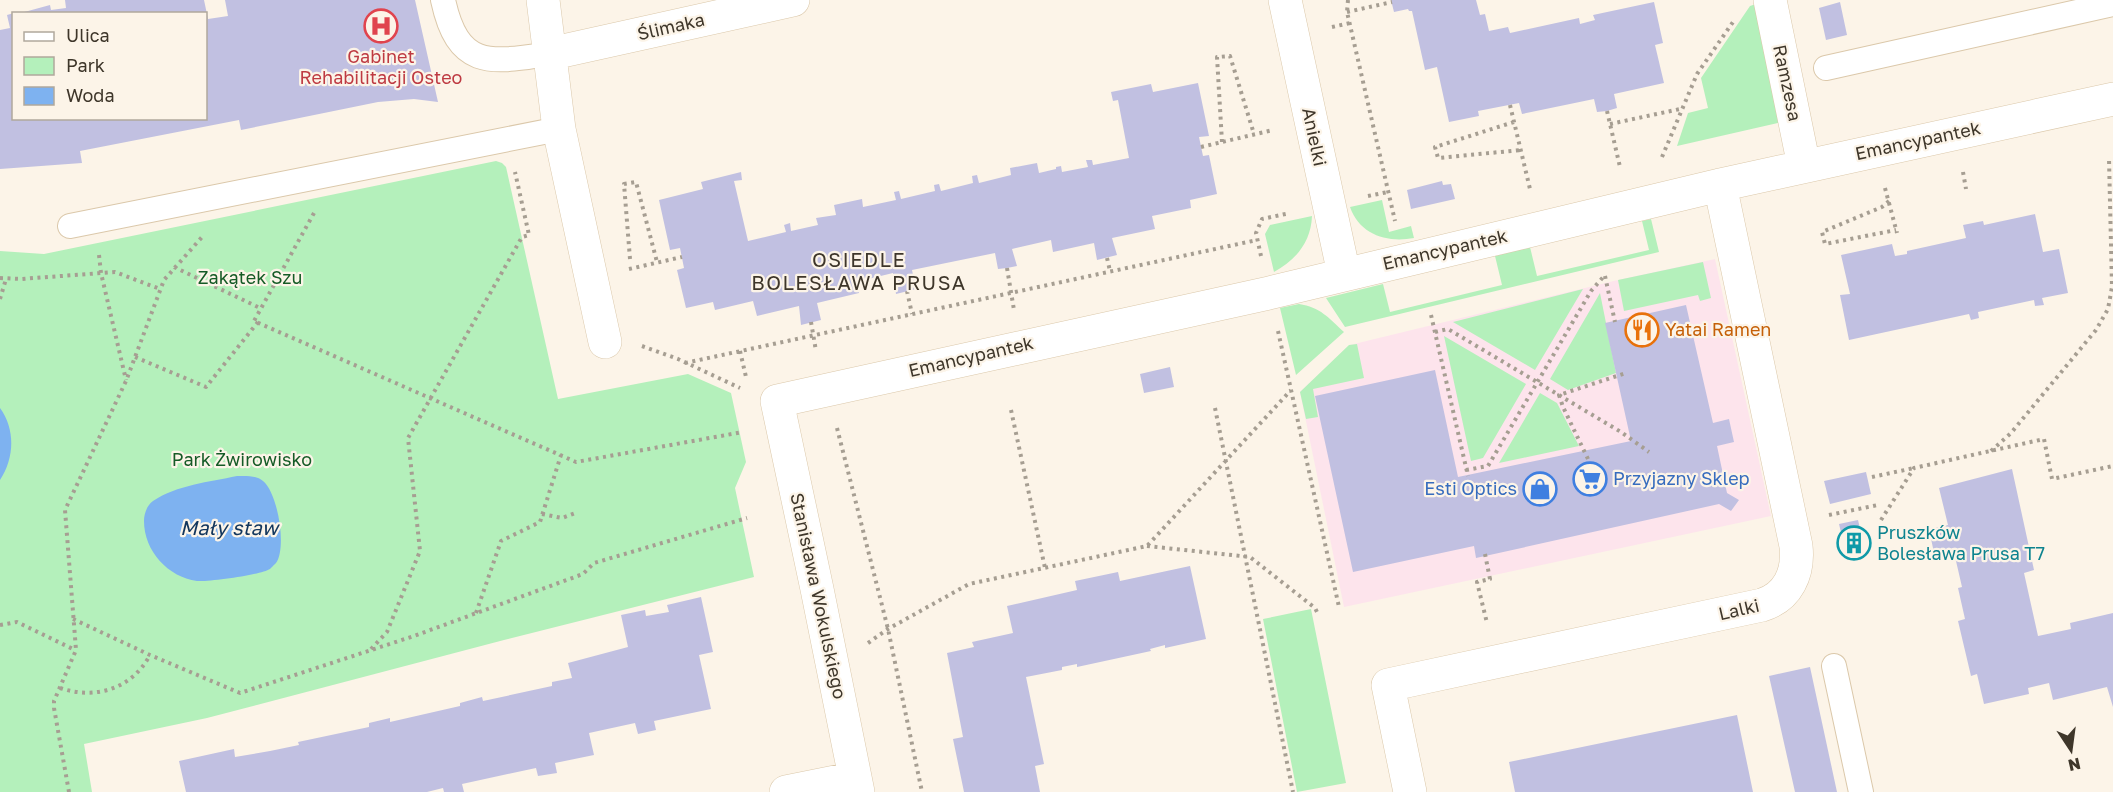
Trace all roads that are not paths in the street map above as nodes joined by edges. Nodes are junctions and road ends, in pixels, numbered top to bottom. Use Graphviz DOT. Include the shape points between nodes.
graph roads {
  1 [pos="443,0"];
  2 [pos="543,0"];
  3 [pos="793,0"];
  4 [pos="1285,0"];
  5 [pos="1770,0"];
  6 [pos="2113,4"];
  7 [pos="549,54"];
  8 [pos="1826,68"];
  9 [pos="2113,99"];
  10 [pos="559,129"];
  11 [pos="1804,166"];
  12 [pos="1719,185"];
  13 [pos="70,226"];
  14 [pos="1344,274"];
  15 [pos="605,342"];
  16 [pos="777,401"];
  17 [pos="1834,666"];
  18 [pos="856,785"];
  19 [pos="786,792"];
  20 [pos="1410,792"];
  21 [pos="1861,792"];
  1 -- 7 [label="lane" via="456,39 471,53 500,61"];
  2 -- 7 [label="street"];
  3 -- 7 [label="street, Ślimaka"];
  4 -- 14 [label="street, Anielki"];
  5 -- 11 [label="street, Ramzesa"];
  6 -- 8 [label="lane"];
  7 -- 10 [label="street"];
  9 -- 11 [label="street, Emancypantek"];
  10 -- 13 [label="lane"];
  10 -- 15 [label="street"];
  11 -- 12 [label="street, Emancypantek"];
  12 -- 14 [label="street, Emancypantek"];
  12 -- 20 [label="street, Lalki" via="1797,556 1785,590 1771,602 1388,685"];
  14 -- 16 [label="street, Emancypantek"];
  16 -- 18 [label="street, Stanisława Wokulskiego"];
  17 -- 21 [label="lane"];
  18 -- 19 [label="street"];
}
